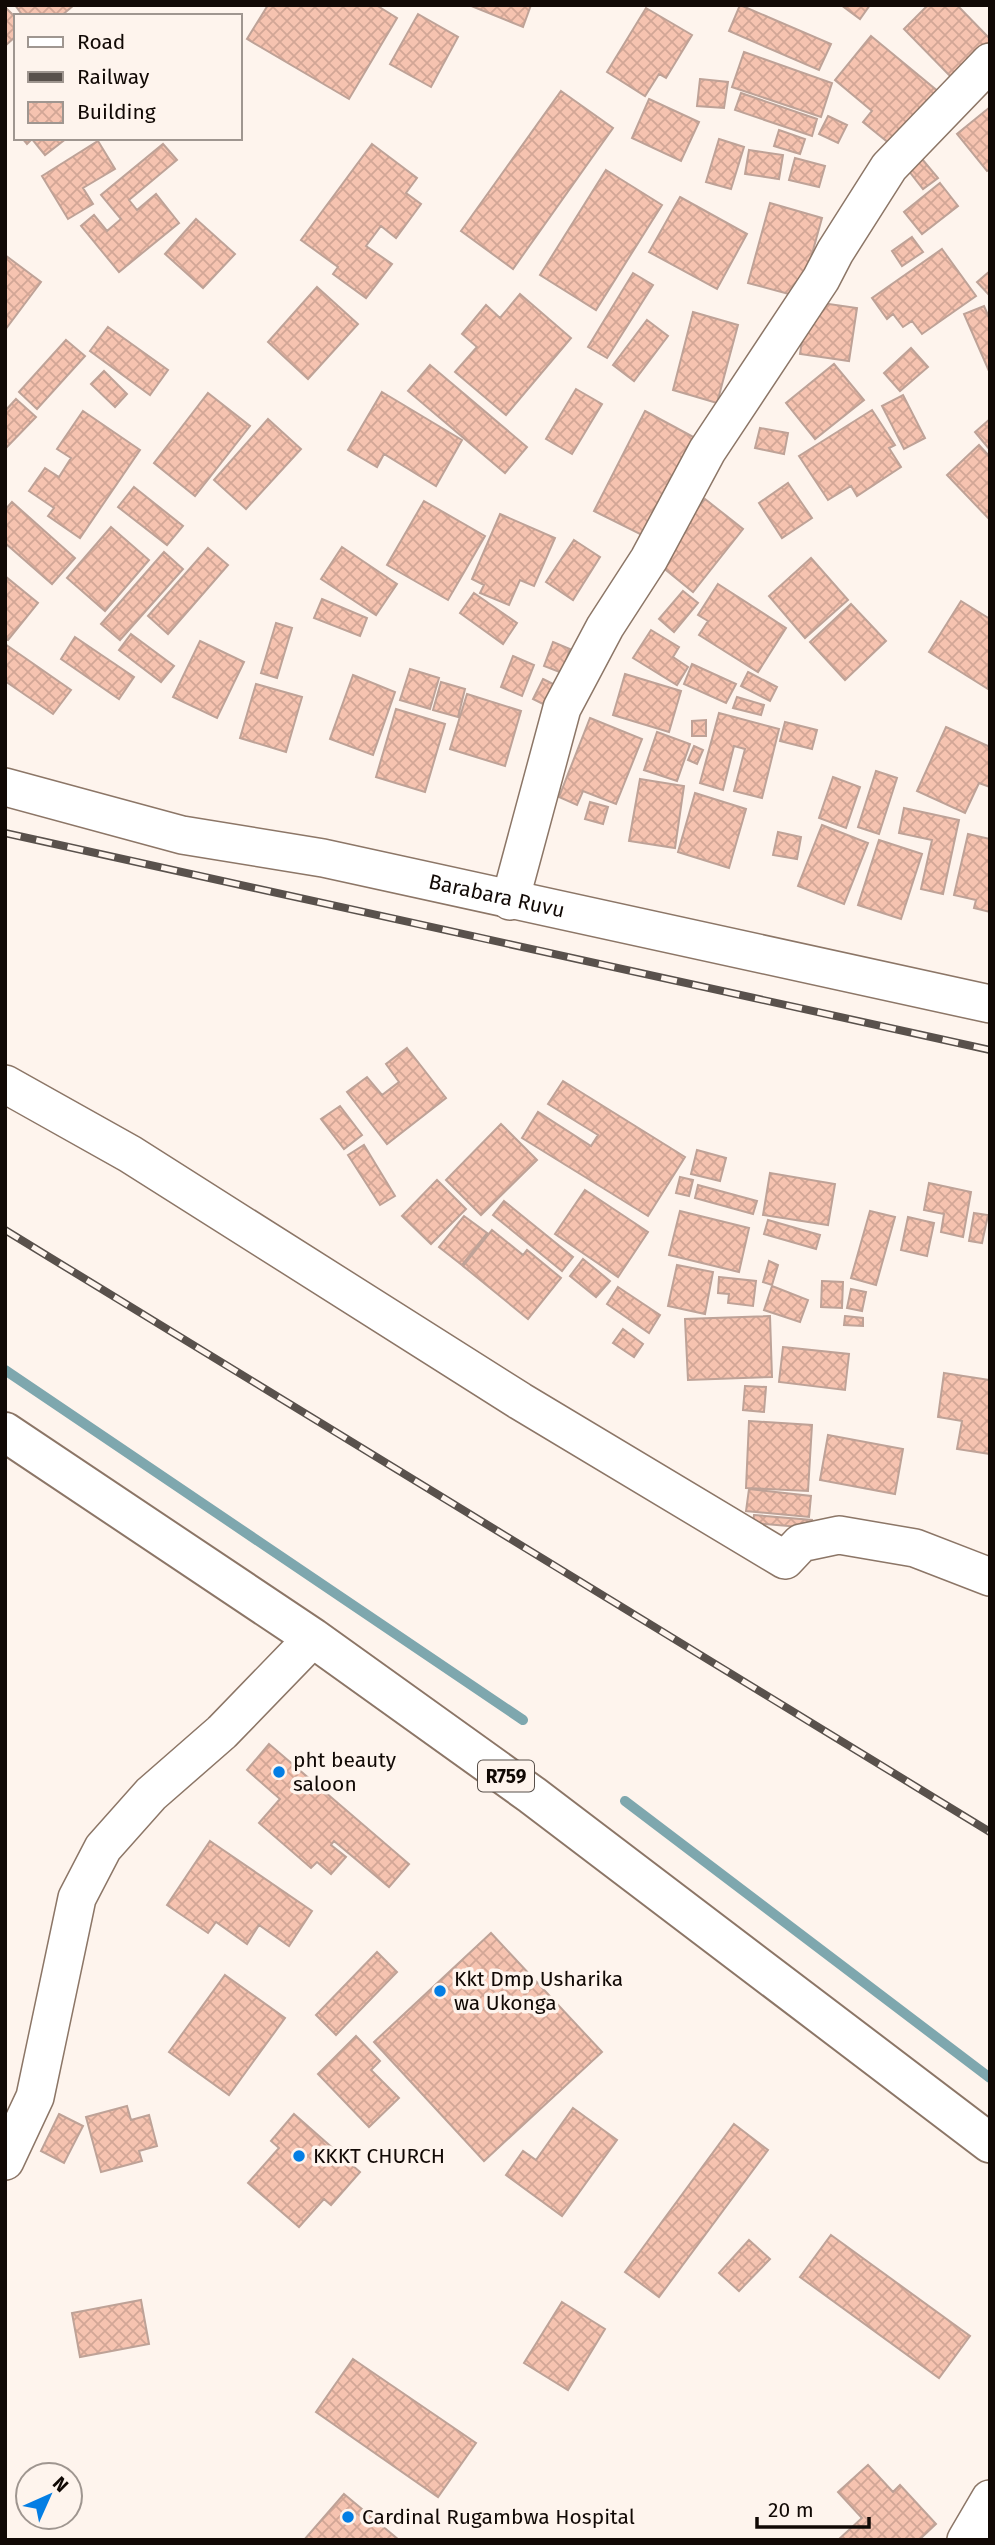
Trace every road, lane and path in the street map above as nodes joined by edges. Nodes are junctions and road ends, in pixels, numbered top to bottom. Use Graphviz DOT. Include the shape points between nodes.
graph roads {
  1 [pos="990,62"];
  2 [pos="5,787"];
  3 [pos="510,901"];
  4 [pos="990,1004"];
  5 [pos="5,1084"];
  6 [pos="5,1432"];
  7 [pos="990,1577"];
  8 [pos="313,1638"];
  9 [pos="990,2143"];
  10 [pos="5,2161"];
  11 [pos="990,2499"];
  12 [pos="966,2540"];
  1 -- 3 [label="street" via="889,167 707,451 649,559 605,627 562,708"];
  2 -- 3 [label="street, Barabara Ruvu" via="182,835 323,858"];
  3 -- 4 [label="street, Barabara Ruvu"];
  5 -- 7 [label="street" via="130,1154 520,1401 785,1560 801,1543 839,1535 915,1548"];
  6 -- 8 [label="main road, R759"];
  8 -- 9 [label="main road, R759" via="532,1795"];
  8 -- 10 [label="street" via="222,1732 151,1794 103,1848 77,1898 35,2097"];
  11 -- 12 [label="street"];
}
